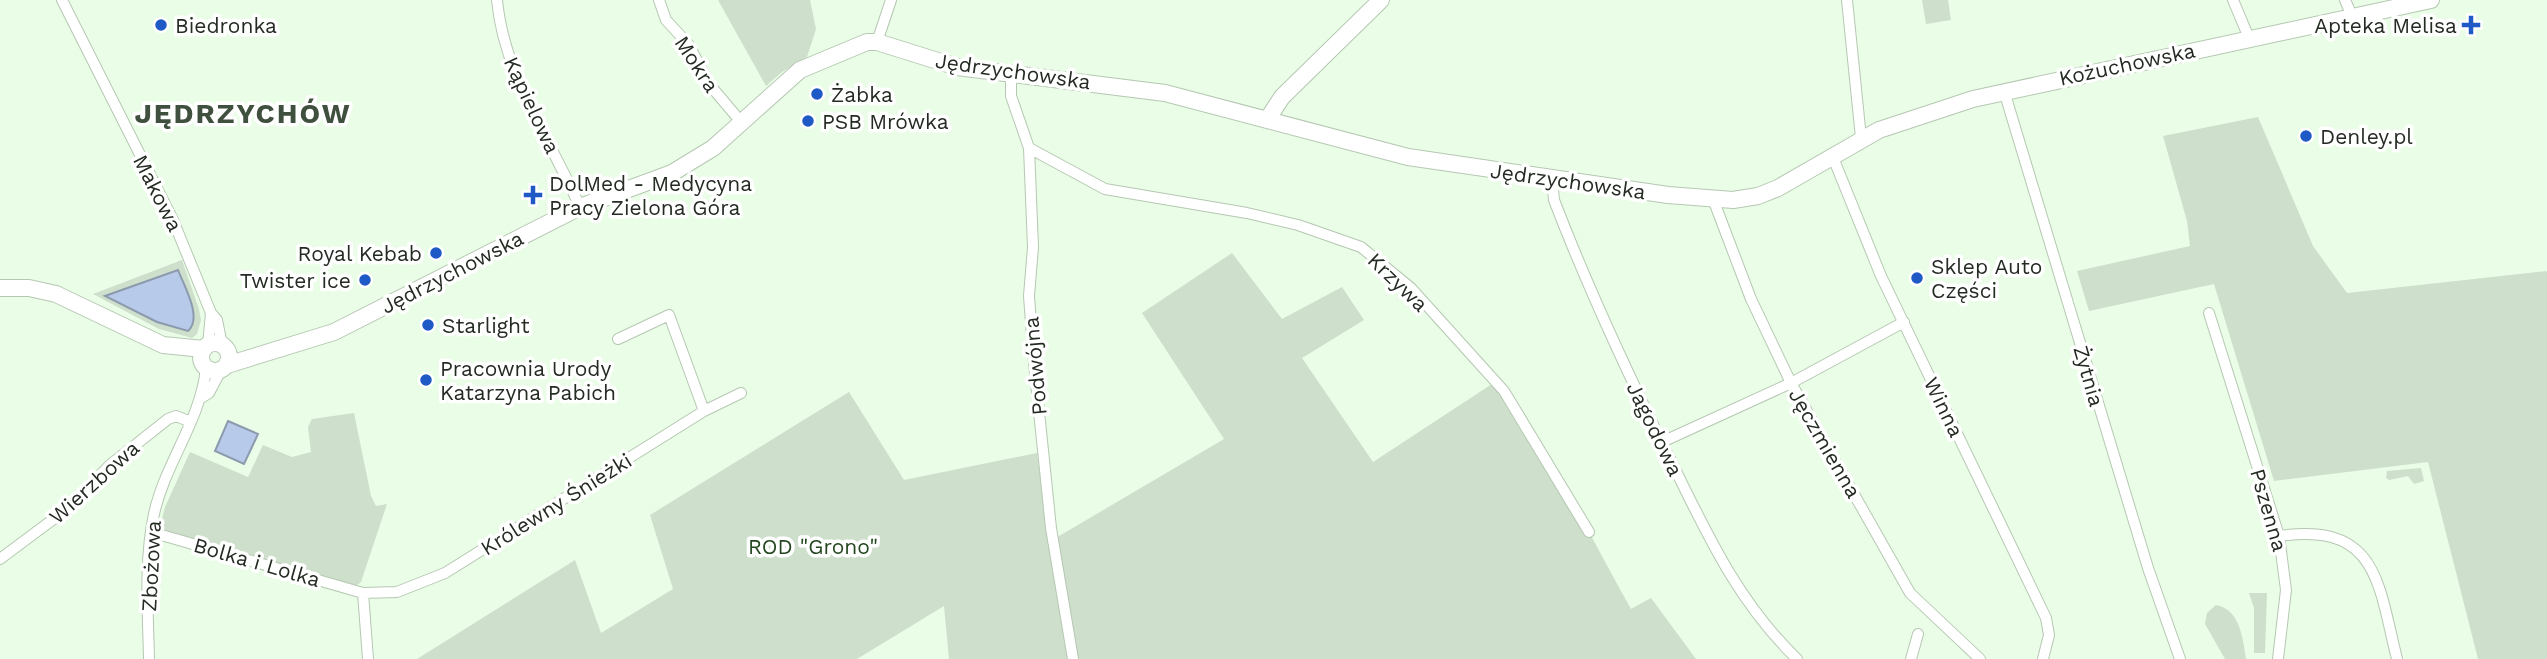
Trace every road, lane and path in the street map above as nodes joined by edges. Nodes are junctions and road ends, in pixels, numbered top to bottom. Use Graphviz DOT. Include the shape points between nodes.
graph roads {
  1 [pos="62,0"];
  2 [pos="497,0"];
  3 [pos="659,0"];
  4 [pos="891,0"];
  5 [pos="1381,0"];
  6 [pos="1847,0"];
  7 [pos="2233,0"];
  8 [pos="2345,0"];
  9 [pos="2431,0"];
  10 [pos="2352,16"];
  11 [pos="2249,38"];
  12 [pos="877,42"];
  13 [pos="1011,75"];
  14 [pos="2004,91"];
  15 [pos="1267,120"];
  16 [pos="742,123"];
  17 [pos="1861,138"];
  18 [pos="1029,148"];
  19 [pos="1832,155"];
  20 [pos="1552,179"];
  21 [pos="1713,200"];
  22 [pos="580,207"];
  23 [pos="0,288"];
  24 [pos="2209,313"];
  25 [pos="1904,322"];
  26 [pos="618,339"];
  27 [pos="215,357"];
  28 [pos="1791,383"];
  29 [pos="741,393"];
  30 [pos="705,411"];
  31 [pos="191,422"];
  32 [pos="1662,442"];
  33 [pos="151,532"];
  34 [pos="1589,532"];
  35 [pos="2279,536"];
  36 [pos="0,559"];
  37 [pos="363,593"];
  38 [pos="1918,634"];
  39 [pos="149,659"];
  40 [pos="368,659"];
  41 [pos="1073,659"];
  42 [pos="1797,659"];
  43 [pos="1911,659"];
  44 [pos="1980,659"];
  45 [pos="2043,659"];
  46 [pos="2180,659"];
  47 [pos="2277,659"];
  48 [pos="2397,659"];
  1 -- 27 [label="street, Makowa" via="173,220 217,320"];
  2 -- 22 [label="street, Kąpielowa" via="500,29 514,72"];
  3 -- 16 [label="street, Mokra" via="666,20 689,45 709,84"];
  4 -- 12 [label="street"];
  5 -- 15 [label="main road" via="1282,97"];
  6 -- 17 [label="street"];
  7 -- 11 [label="street"];
  8 -- 10 [label="street"];
  9 -- 10 [label="main road, Kożuchowska"];
  10 -- 11 [label="main road, Kożuchowska"];
  11 -- 14 [label="main road, Kożuchowska"];
  12 -- 13 [label="main road, Jędrzychowska" via="957,67"];
  12 -- 16 [label="main road, Jędrzychowska" via="858,44 800,70"];
  13 -- 15 [label="main road, Jędrzychowska" via="1165,93"];
  13 -- 18 [label="street, Podwójna" via="1012,96"];
  14 -- 17 [label="main road, Kożuchowska" via="1909,118"];
  14 -- 46 [label="street, Żytnia" via="2148,568"];
  15 -- 20 [label="main road, Jędrzychowska" via="1385,153"];
  16 -- 22 [label="main road, Jędrzychowska" via="700,158 672,173"];
  17 -- 19 [label="main road, Kożuchowska"];
  18 -- 34 [label="street, Krzywa" via="1105,189 1259,215 1361,247 1411,288 1504,391"];
  18 -- 41 [label="street, Podwójna" via="1034,363 1051,528"];
  19 -- 21 [label="main road, Jędrzychowska" via="1769,193"];
  19 -- 25 [label="street, Winna"];
  20 -- 21 [label="main road, Jędrzychowska"];
  20 -- 32 [label="street, Jagodowa" via="1554,200 1597,304"];
  21 -- 28 [label="street, Jęczmienna" via="1751,299"];
  22 -- 27 [label="main road, Jędrzychowska" via="334,332 256,354"];
  23 -- 27 [label="main road, Jędrzychowska" via="56,294 182,355"];
  24 -- 35 [label="street, Pszenna"];
  25 -- 28 [label="street"];
  25 -- 45 [label="street, Winna" via="2046,618 2049,635"];
  26 -- 30 [label="street" via="669,315"];
  27 -- 31 [label="street, Zbożowa" via="209,393 201,398"];
  28 -- 32 [label="street"];
  28 -- 44 [label="street, Jęczmienna" via="1910,593"];
  29 -- 30 [label="street, Królewny Śnieżki"];
  30 -- 37 [label="street, Królewny Śnieżki" via="446,573 397,592"];
  31 -- 33 [label="street, Zbożowa" via="160,494"];
  31 -- 36 [label="street, Wierzbowa" via="176,416 168,419 110,465 67,509"];
  32 -- 42 [label="street, Jagodowa" via="1740,594"];
  33 -- 37 [label="street, Bolka i Lolka"];
  33 -- 39 [label="street, Zbożowa"];
  35 -- 47 [label="street, Pszenna" via="2286,590"];
  35 -- 48 [label="street" via="2331,536 2346,540 2361,552 2372,568"];
  37 -- 40 [label="street"];
  38 -- 43 [label="street"];
}
